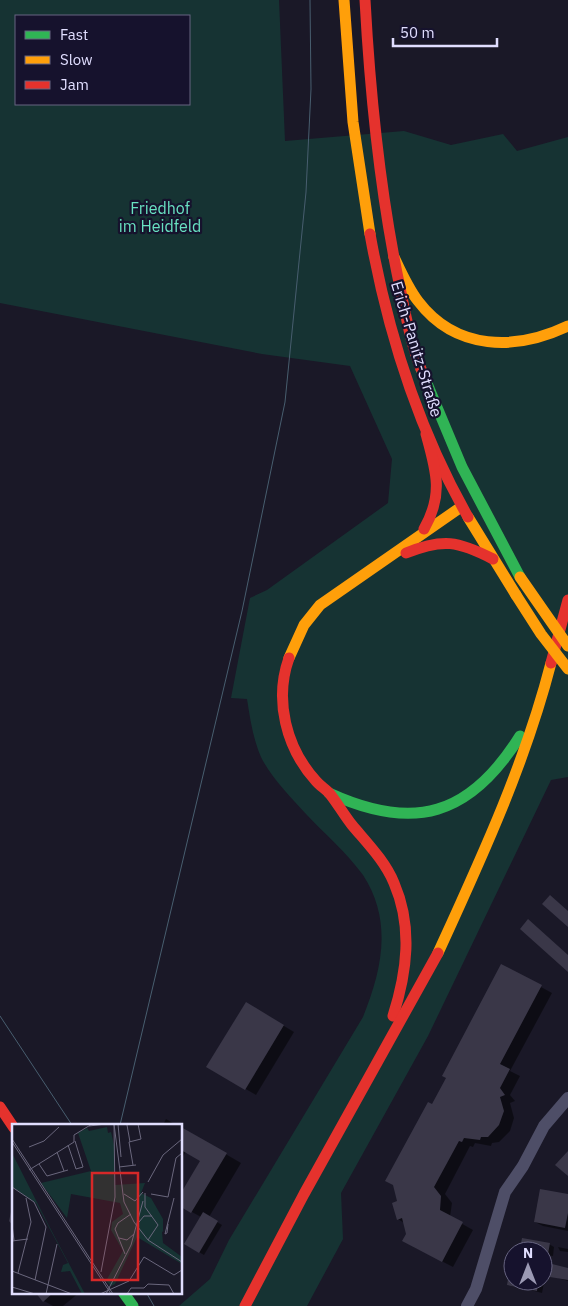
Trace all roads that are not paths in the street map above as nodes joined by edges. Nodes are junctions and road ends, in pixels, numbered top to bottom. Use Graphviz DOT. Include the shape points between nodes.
graph roads {
  1 [pos="344,0"];
  2 [pos="365,0"];
  3 [pos="394,257"];
  4 [pos="568,326"];
  5 [pos="426,434"];
  6 [pos="477,500"];
  7 [pos="461,507"];
  8 [pos="422,533"];
  9 [pos="493,559"];
  10 [pos="381,563"];
  11 [pos="568,600"];
  12 [pos="568,622"];
  13 [pos="556,644"];
  14 [pos="568,646"];
  15 [pos="568,669"];
  16 [pos="543,695"];
  17 [pos="329,793"];
  18 [pos="374,1070"];
  19 [pos="568,1098"];
  20 [pos="0,1107"];
  21 [pos="12,1125"];
  22 [pos="124,1294"];
  23 [pos="132,1306"];
  24 [pos="245,1306"];
  25 [pos="467,1306"];
  1 -- 5 [label="main road, Erich-Panitz-Straße" via="352,125 373,259 398,354"];
  2 -- 3 [label="main road, Erich-Panitz-Straße" via="372,123"];
  3 -- 4 [label="main road" via="408,285 427,311 450,330 470,338 496,344 526,343 550,336"];
  3 -- 6 [label="main road, Erich-Panitz-Straße" via="414,349 442,427"];
  5 -- 7 [label="main road, Erich-Panitz-Straße"];
  5 -- 8 [label="main road" via="437,476 438,494 436,509"];
  6 -- 7 [label="main road"];
  6 -- 14 [label="main road, Erich-Panitz-Straße, bridge" via="520,577"];
  7 -- 8 [label="main road"];
  7 -- 9 [label="main road, Erich-Panitz-Straße"];
  8 -- 10 [label="main road"];
  9 -- 10 [label="main road" via="460,542 446,541 429,544"];
  9 -- 15 [label="main road, Erich-Panitz-Straße, bridge" via="541,634"];
  10 -- 17 [label="main road" via="320,605 305,621 285,662 282,708 287,732 315,780"];
  11 -- 13 [label="main road"];
  12 -- 13 [label="main road"];
  13 -- 16 [label="main road"];
  16 -- 17 [label="main road" via="496,772 478,790 456,802 431,812 402,814 376,811"];
  16 -- 18 [label="main road" via="476,871 432,967"];
  17 -- 18 [label="main road" via="383,864 394,883 405,923 407,966 402,990"];
  18 -- 24 [label="main road"];
  19 -- 25 [label="street" via="544,1126 524,1166 506,1192 476,1288"];
  20 -- 21 [label="main road"];
  22 -- 23 [label="main road"];
}
